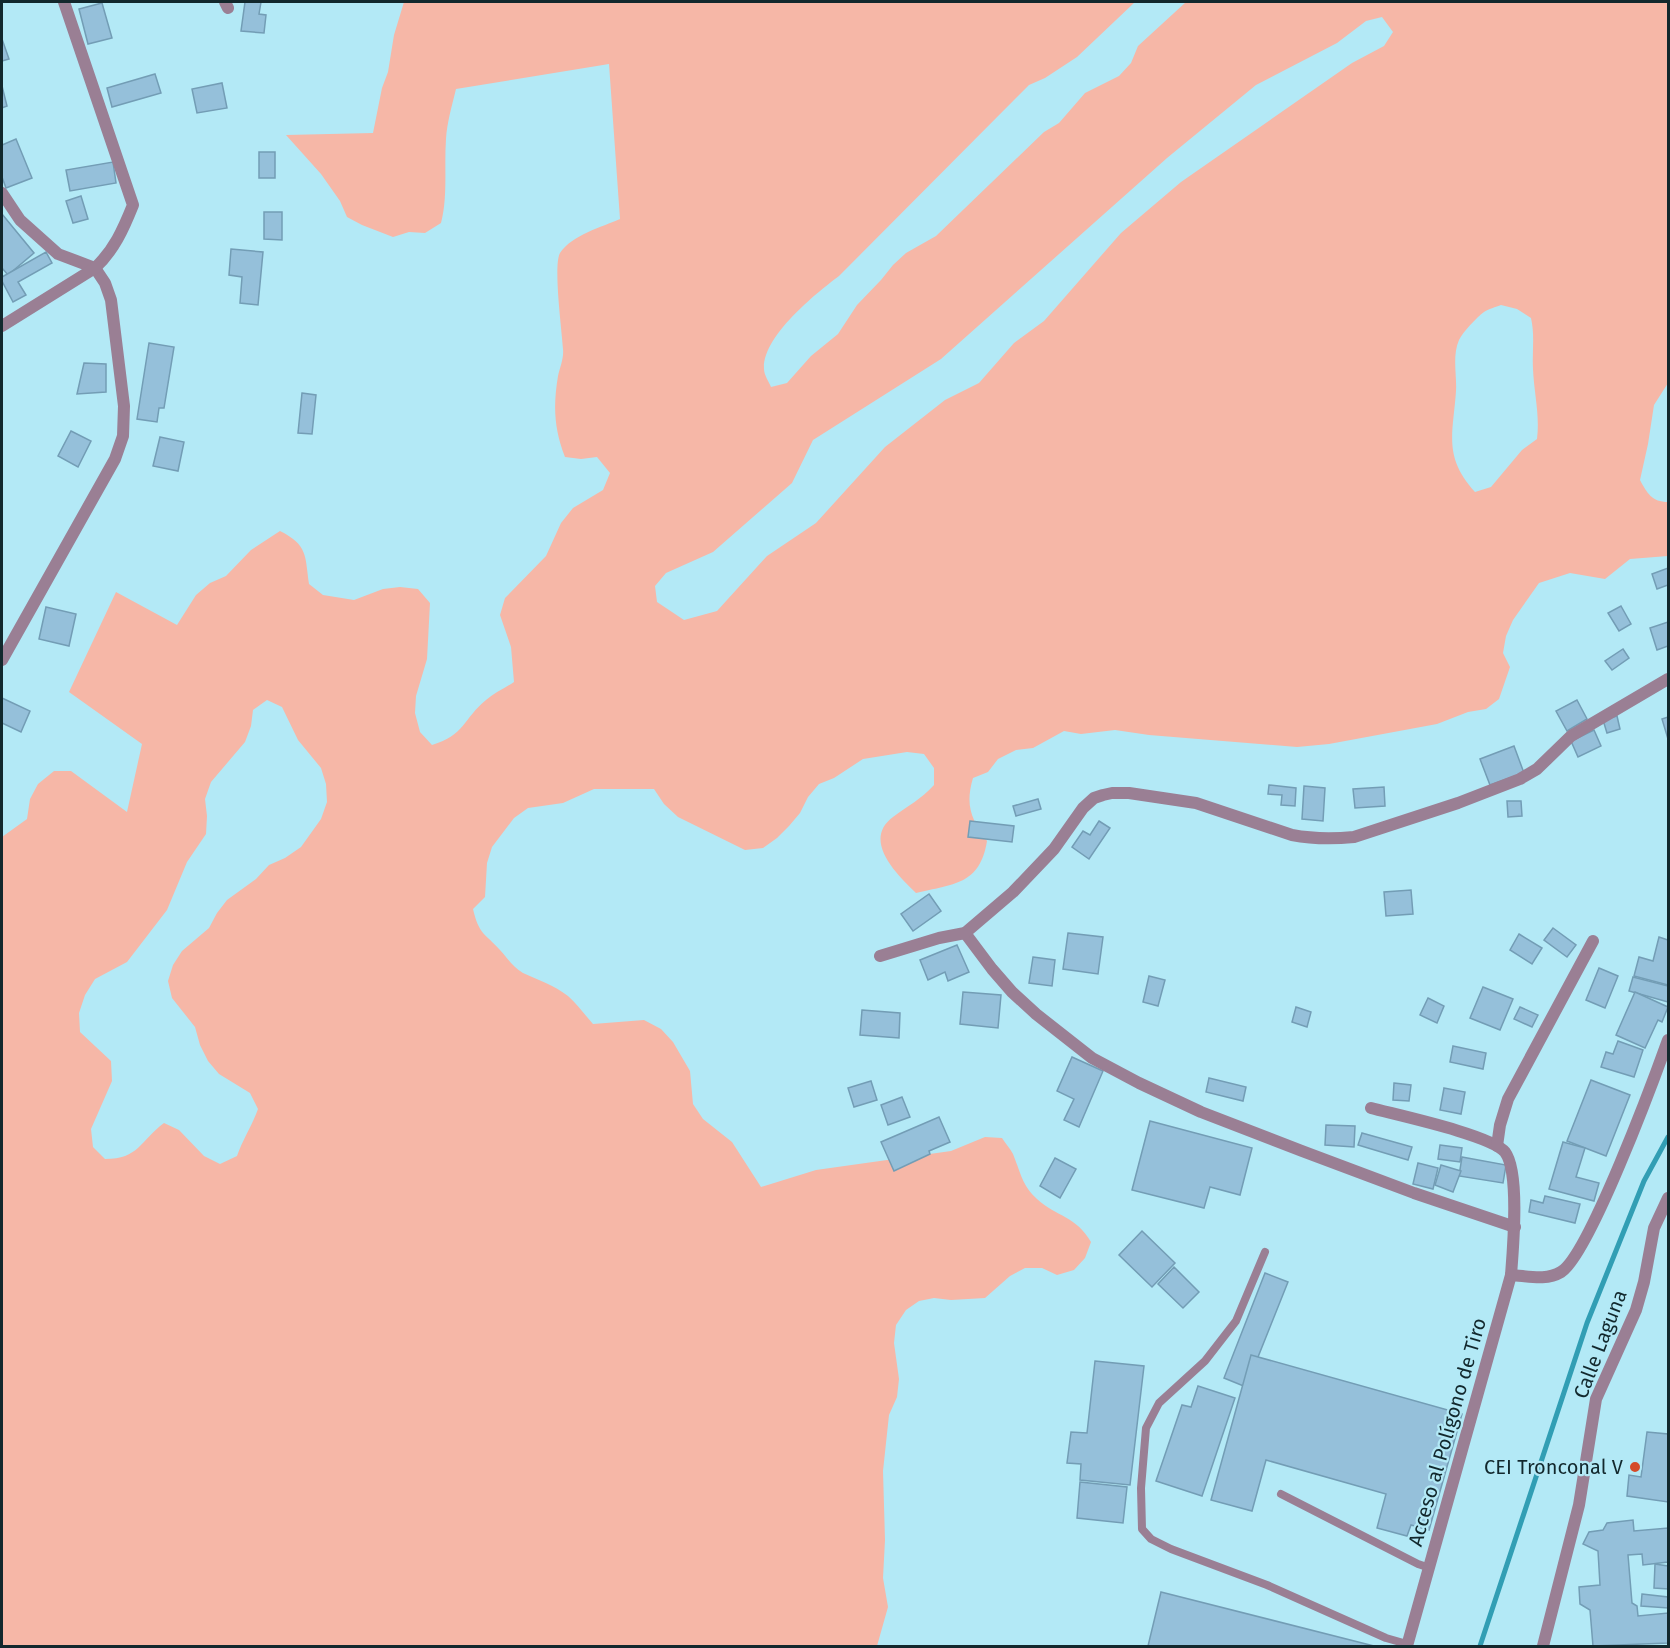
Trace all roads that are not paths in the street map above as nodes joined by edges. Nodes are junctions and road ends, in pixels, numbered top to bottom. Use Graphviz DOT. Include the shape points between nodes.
graph roads {
  1 [pos="64,2"];
  2 [pos="2,193"];
  3 [pos="95,268"];
  4 [pos="2,325"];
  5 [pos="2,660"];
  6 [pos="1668,679"];
  7 [pos="965,933"];
  8 [pos="1593,941"];
  9 [pos="880,956"];
  10 [pos="1668,1040"];
  11 [pos="1371,1108"];
  12 [pos="1497,1146"];
  13 [pos="1668,1198"];
  14 [pos="1515,1227"];
  15 [pos="1265,1252"];
  16 [pos="1511,1275"];
  17 [pos="1281,1494"];
  18 [pos="1430,1568"];
  19 [pos="1407,1646"];
  20 [pos="1543,1647"];
  1 -- 3 [label="street" via="133,205 121,236"];
  2 -- 3 [label="street" via="20,220 58,254"];
  3 -- 4 [label="street"];
  3 -- 5 [label="street" via="111,300 124,406 123,436 115,459"];
  6 -- 7 [label="street" via="1570,736 1537,769 1520,779 1354,837 1292,835 1196,803 1129,793 1094,798 1013,892"];
  7 -- 9 [label="street"];
  7 -- 14 [label="street" via="992,969 1036,1014 1092,1058 1223,1121"];
  8 -- 12 [label="street" via="1508,1099"];
  10 -- 16 [label="street" via="1601,1205 1573,1262 1544,1278"];
  11 -- 12 [label="street"];
  12 -- 14 [label="street, Acceso al Polígono de Tiro" via="1507,1155 1510,1165"];
  13 -- 20 [label="street, Calle Laguna" via="1654,1228 1636,1310 1596,1400 1579,1505"];
  14 -- 16 [label="street, Acceso al Polígono de Tiro"];
  15 -- 19 [label="lane" via="1236,1321 1205,1361 1159,1403 1146,1428 1142,1529 1151,1539 1171,1549 1267,1585"];
  16 -- 18 [label="street, Acceso al Polígono de Tiro"];
  17 -- 18 [label="lane"];
  18 -- 19 [label="street, Acceso al Polígono de Tiro"];
}
